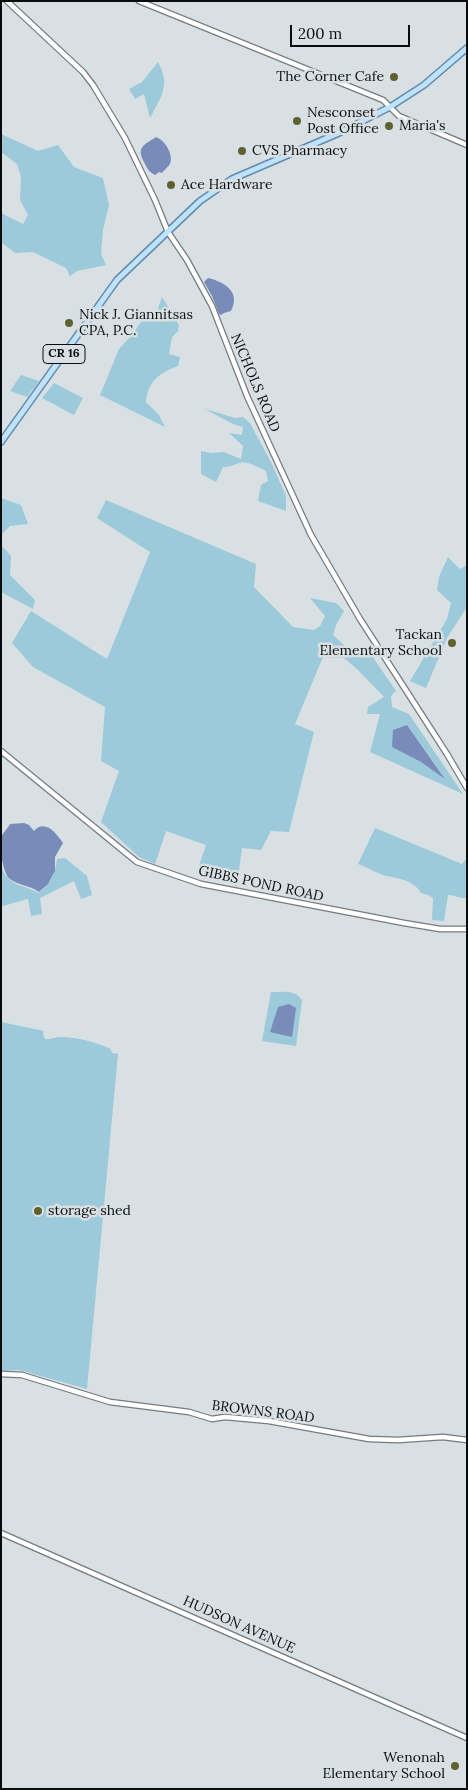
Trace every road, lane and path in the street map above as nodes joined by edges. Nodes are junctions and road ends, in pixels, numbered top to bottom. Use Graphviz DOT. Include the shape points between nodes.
graph roads {
  1 [pos="8,1"];
  2 [pos="139,1"];
  3 [pos="467,48"];
  4 [pos="390,107"];
  5 [pos="467,145"];
  6 [pos="168,232"];
  7 [pos="1,442"];
  8 [pos="1,751"];
  9 [pos="467,788"];
  10 [pos="467,929"];
  11 [pos="1,1374"];
  12 [pos="467,1440"];
  13 [pos="1,1534"];
  14 [pos="467,1738"];
  1 -- 6 [label="street, NICHOLS ROAD" via="93,84 125,138"];
  2 -- 4 [label="street" via="383,100"];
  3 -- 4 [label="main road, CR 16" via="424,85"];
  4 -- 5 [label="street" via="399,116"];
  4 -- 6 [label="main road, CR 16" via="232,179 200,202"];
  6 -- 7 [label="main road, CR 16" via="117,280"];
  6 -- 9 [label="street, NICHOLS ROAD" via="212,306 247,396 311,536"];
  8 -- 10 [label="street, GIBBS POND ROAD" via="137,862 201,884 404,923 440,929"];
  11 -- 12 [label="street, BROWNS ROAD" via="22,1375 110,1402 189,1412 212,1419 269,1421 369,1439 443,1437"];
  13 -- 14 [label="street, HUDSON AVENUE"];
}
